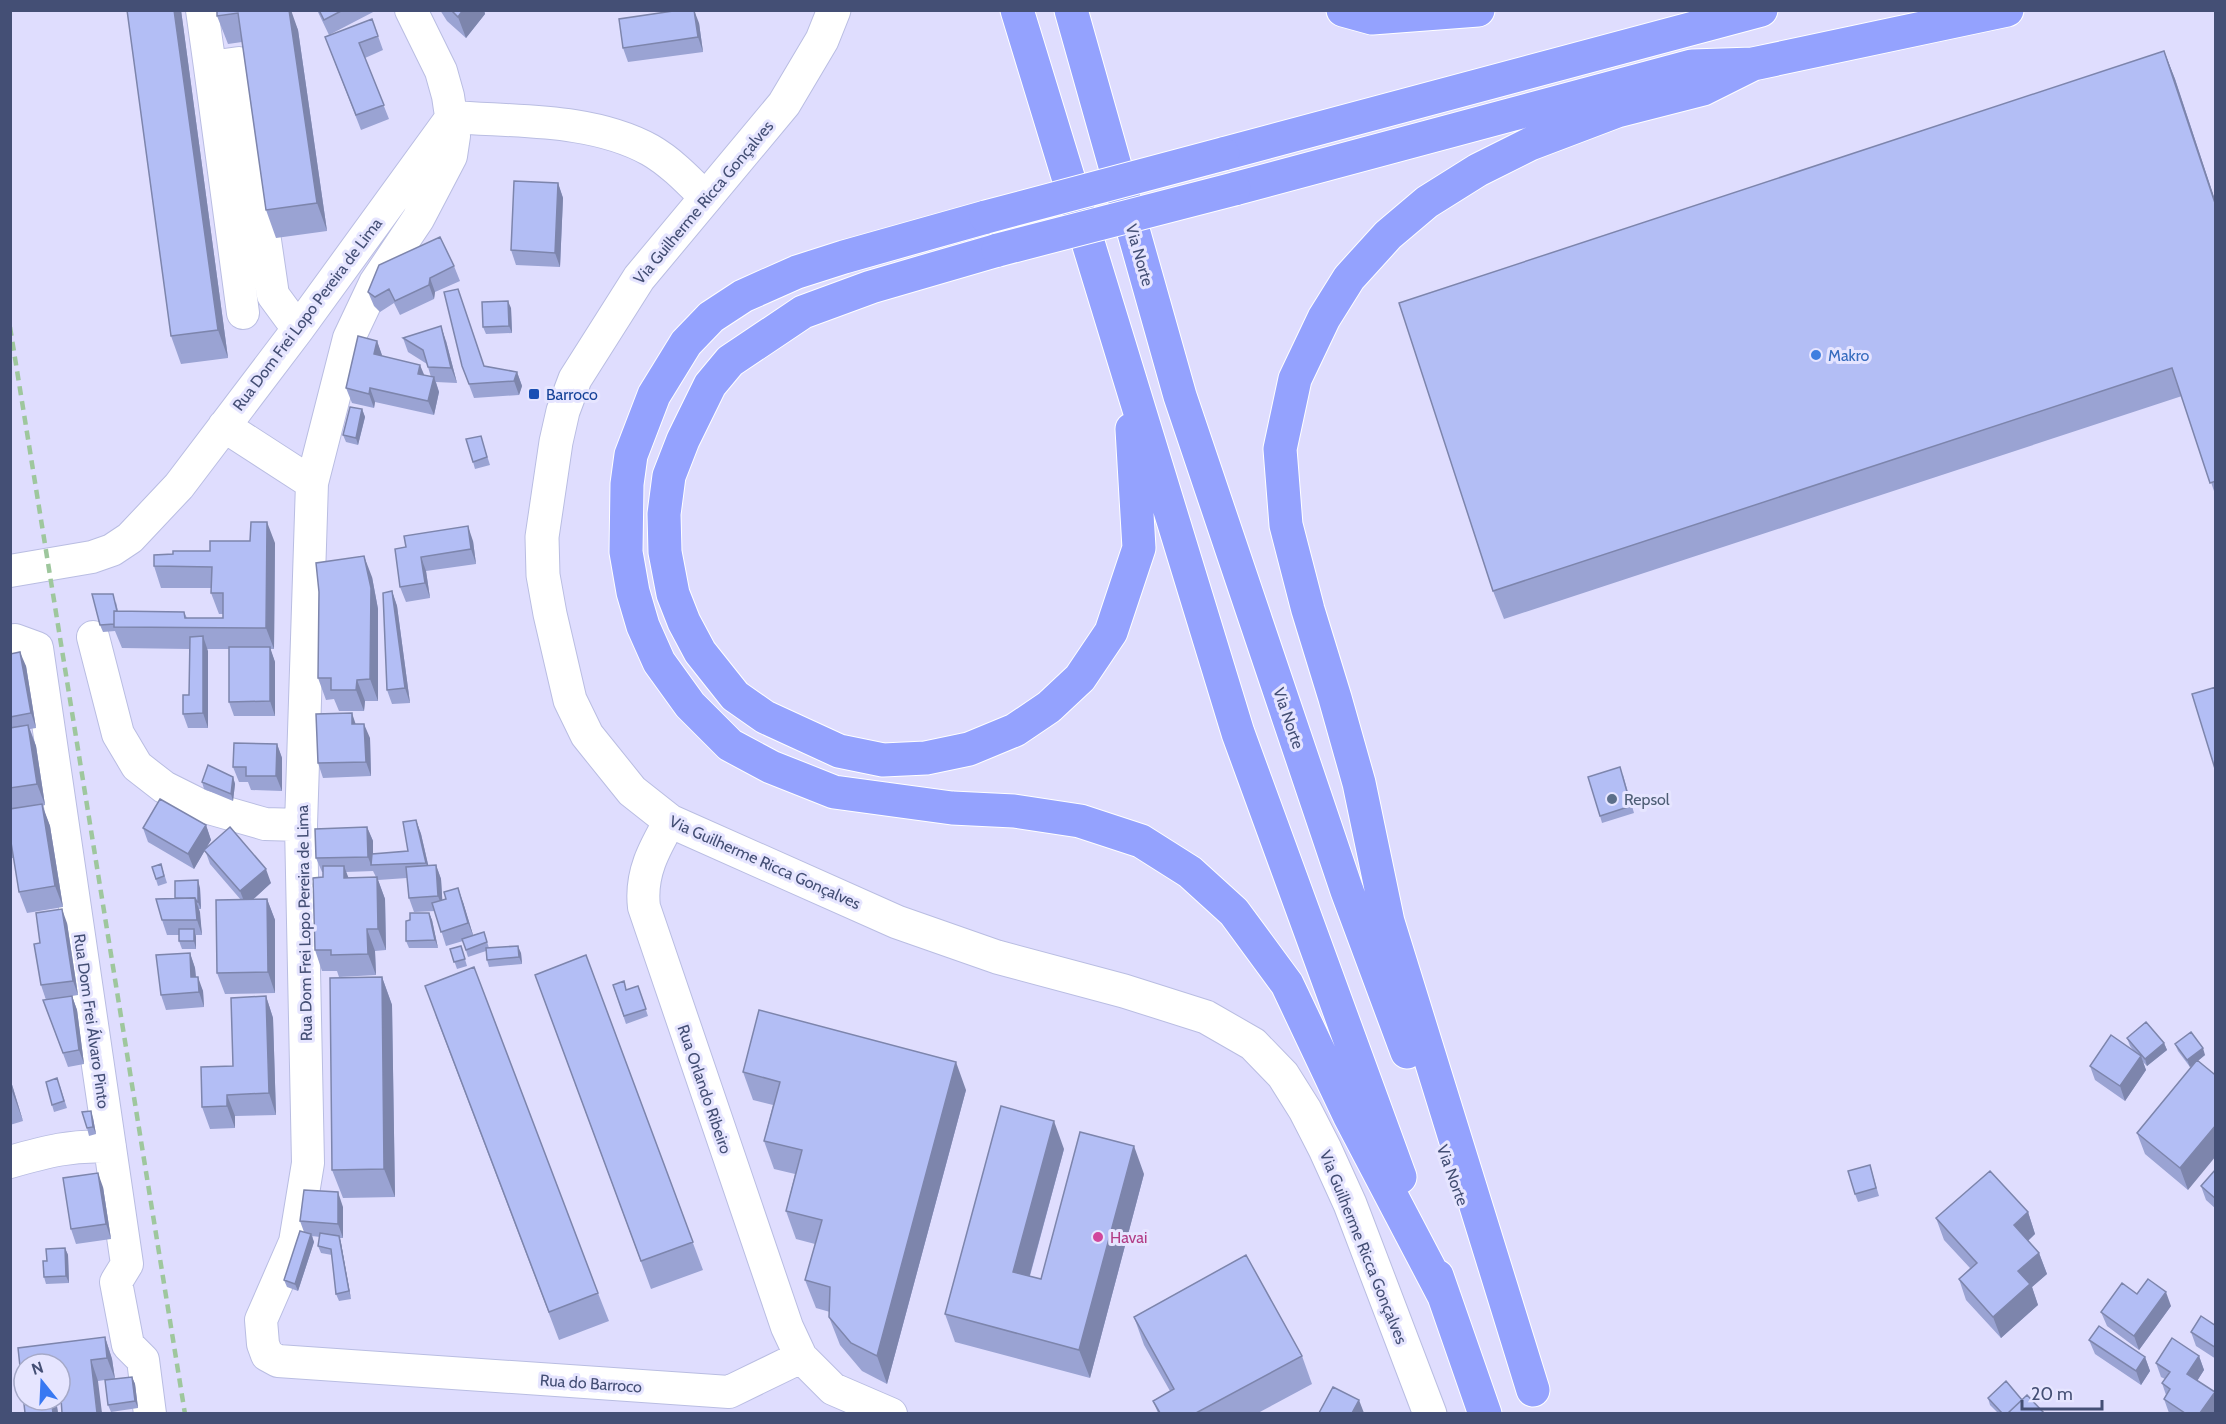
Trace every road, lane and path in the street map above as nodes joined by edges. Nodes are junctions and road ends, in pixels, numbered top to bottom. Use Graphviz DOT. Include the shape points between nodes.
graph roads {
  1 [pos="202,10"];
  2 [pos="411,10"];
  3 [pos="834,10"];
  4 [pos="1017,10"];
  5 [pos="1071,10"];
  6 [pos="1343,10"];
  7 [pos="1478,10"];
  8 [pos="1761,10"];
  9 [pos="2007,10"];
  10 [pos="1753,64"];
  11 [pos="452,117"];
  12 [pos="706,198"];
  13 [pos="245,210"];
  14 [pos="243,312"];
  15 [pos="298,329"];
  16 [pos="1129,377"];
  17 [pos="224,426"];
  18 [pos="312,483"];
  19 [pos="10,571"];
  20 [pos="93,637"];
  21 [pos="10,642"];
  22 [pos="670,821"];
  23 [pos="302,825"];
  24 [pos="110,1147"];
  25 [pos="10,1162"];
  26 [pos="1444,1296"];
  27 [pos="267,1355"];
  28 [pos="801,1357"];
  29 [pos="1538,1402"];
  30 [pos="150,1413"];
  31 [pos="891,1413"];
  32 [pos="1431,1413"];
  33 [pos="1485,1413"];
  1 -- 13 [label="street" via="210,67 239,63"];
  2 -- 11 [label="street, Rua Dom Frei Lopo Pereira de Lima" via="441,72"];
  3 -- 12 [label="street, Via Guilherme Ricca Gonçalves" via="822,40 784,104"];
  4 -- 16 [label="highway"];
  5 -- 29 [label="highway, Via Norte" via="1188,419 1347,891"];
  6 -- 7 [label="highway" via="1372,18"];
  8 -- 26 [label="highway, bridge" via="986,217 797,273 743,296 711,317 686,343 654,395 631,455 626,552 633,592 659,662 690,705 730,745 771,767 834,792 1080,821 1141,841 1190,872 1234,912 1287,984 1348,1116"];
  9 -- 10 [label="highway"];
  10 -- 16 [label="highway, bridge" via="1692,66 998,250 871,287 803,312 730,361 710,385 669,476 665,552 673,594 700,651 735,696 765,717 838,751 884,760 926,758 969,749 1015,730 1080,678 1111,632 1139,548"];
  10 -- 29 [label="highway" via="1703,89 1617,111 1530,144 1427,202 1388,235 1349,278 1324,318 1295,379 1280,449 1286,525 1359,783 1388,922"];
  11 -- 12 [label="street" via="538,123 620,136 651,151"];
  11 -- 15 [label="street, Rua Dom Frei Lopo Pereira de Lima"];
  11 -- 18 [label="street, Rua Dom Frei Lopo Pereira de Lima" via="451,156 418,219 375,283 349,338"];
  12 -- 22 [label="street, Via Guilherme Ricca Gonçalves" via="639,278 575,379 556,442 542,537 543,575 570,700 587,735 632,791"];
  13 -- 14 [label="street"];
  13 -- 15 [label="street" via="273,295"];
  15 -- 17 [label="street, Rua Dom Frei Lopo Pereira de Lima"];
  16 -- 26 [label="highway" via="1238,733"];
  17 -- 18 [label="street, Rua Dom Frei Lopo Pereira de Lima"];
  17 -- 19 [label="street" via="179,486 130,538 92,558"];
  18 -- 23 [label="street, Rua Dom Frei Lopo Pereira de Lima"];
  20 -- 23 [label="street" via="118,734 137,766 202,806 265,824"];
  21 -- 24 [label="street, Rua Dom Frei Álvaro Pinto" via="15,640 37,648"];
  22 -- 28 [label="street, Rua Orlando Ribeiro" via="644,873 644,907 786,1327"];
  22 -- 32 [label="street, Via Guilherme Ricca Gonçalves" via="897,922 997,957 1206,1017 1253,1044 1283,1075 1325,1149"];
  23 -- 27 [label="street, Rua Dom Frei Lopo Pereira de Lima" via="308,1162 295,1242 261,1320"];
  24 -- 25 [label="street" via="57,1149"];
  24 -- 30 [label="street, Rua Dom Frei Álvaro Pinto" via="127,1264 116,1282 128,1345 143,1360"];
  26 -- 33 [label="highway"];
  27 -- 28 [label="street, Rua do Barroco" via="278,1360 729,1392"];
  28 -- 31 [label="street" via="833,1389"];
}
